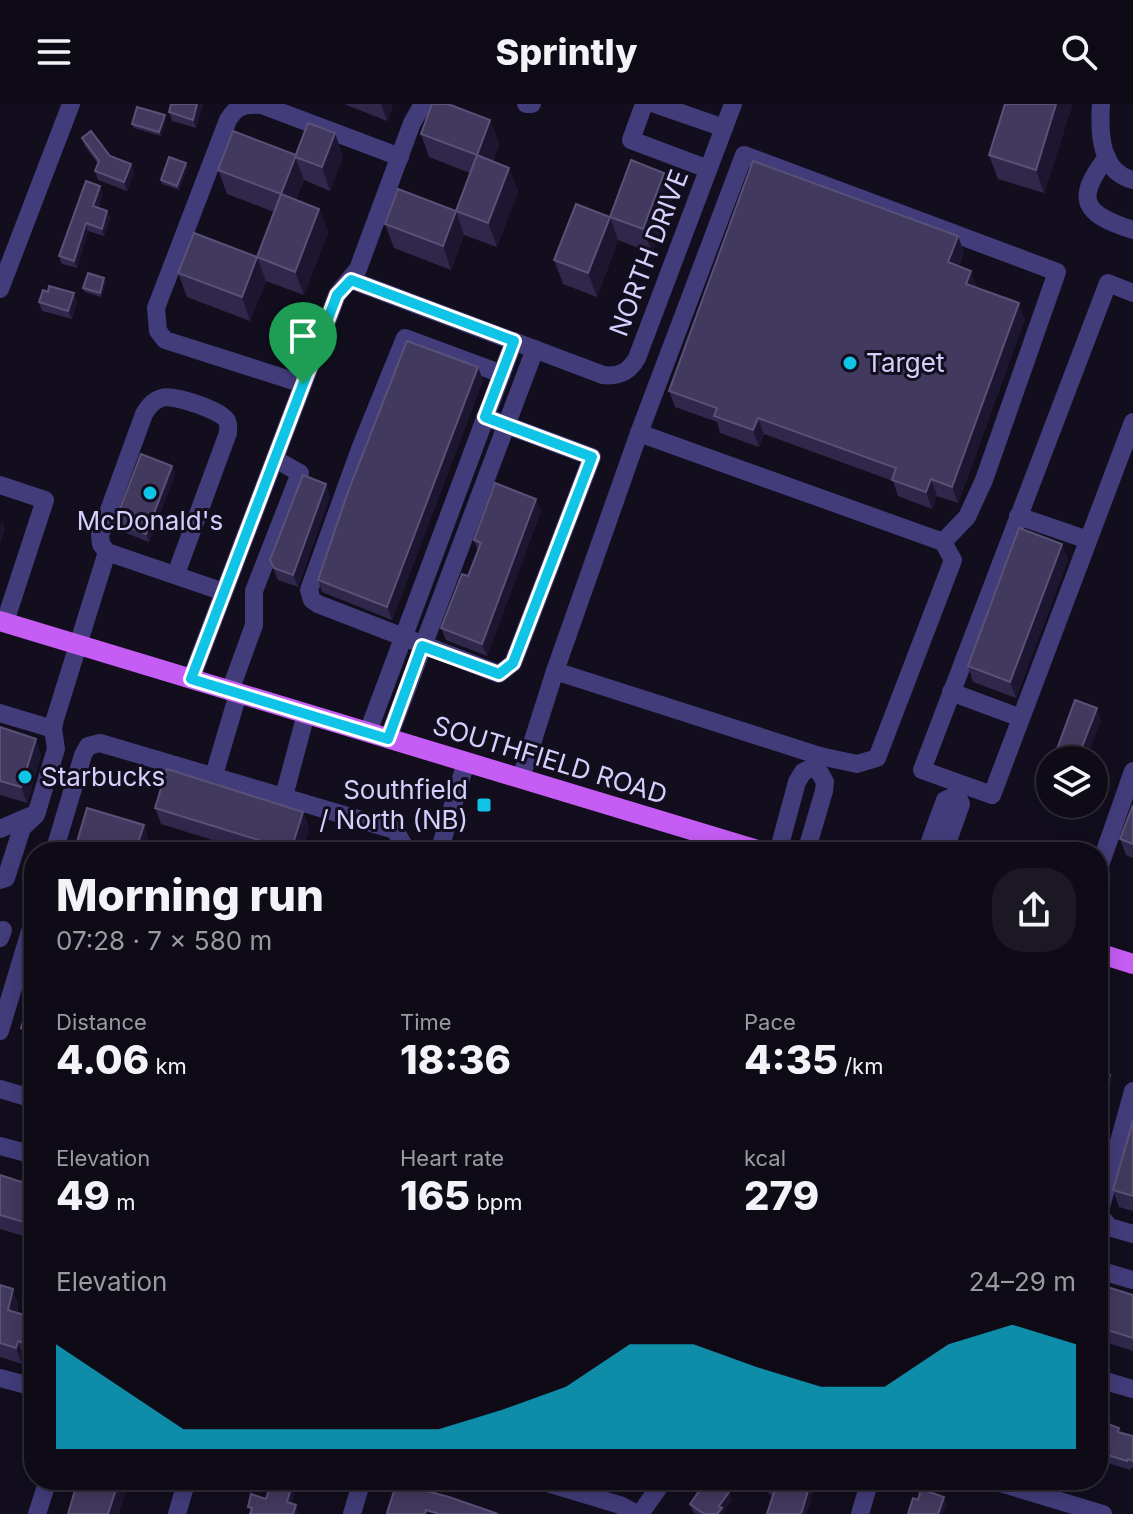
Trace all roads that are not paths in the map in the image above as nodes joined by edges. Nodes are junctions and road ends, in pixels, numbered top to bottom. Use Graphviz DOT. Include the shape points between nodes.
graph roads {
  1 [pos="71,104"];
  2 [pos="423,104"];
  3 [pos="644,104"];
  4 [pos="655,104"];
  5 [pos="733,104"];
  6 [pos="1101,104"];
  7 [pos="724,128"];
  8 [pos="400,157"];
  9 [pos="1107,157"];
  10 [pos="708,169"];
  11 [pos="1133,180"];
  12 [pos="1133,230"];
  13 [pos="351,280"];
  14 [pos="0,289"];
  15 [pos="1133,293"];
  16 [pos="514,341"];
  17 [pos="535,349"];
  18 [pos="502,374"];
  19 [pos="303,384"];
  20 [pos="485,417"];
  21 [pos="1133,422"];
  22 [pos="506,424"];
  23 [pos="639,433"];
  24 [pos="275,459"];
  25 [pos="0,485"];
  26 [pos="1018,516"];
  27 [pos="1088,540"];
  28 [pos="943,542"];
  29 [pos="107,552"];
  30 [pos="176,574"];
  31 [pos="226,586"];
  32 [pos="254,591"];
  33 [pos="2,621"];
  34 [pos="401,639"];
  35 [pos="79,645"];
  36 [pos="422,646"];
  37 [pos="555,671"];
  38 [pos="191,679"];
  39 [pos="234,692"];
  40 [pos="951,692"];
  41 [pos="0,713"];
  42 [pos="306,714"];
  43 [pos="1021,718"];
  44 [pos="53,729"];
  45 [pos="368,732"];
  46 [pos="388,739"];
  47 [pos="818,761"];
  48 [pos="466,762"];
  49 [pos="1133,771"];
  50 [pos="214,775"];
  51 [pos="521,778"];
  52 [pos="959,789"];
  53 [pos="284,796"];
  54 [pos="36,815"];
  55 [pos="0,829"];
  56 [pos="57,842"];
  57 [pos="402,842"];
  58 [pos="442,842"];
  59 [pos="731,842"];
  60 [pos="781,842"];
  61 [pos="809,842"];
  62 [pos="930,842"];
  63 [pos="948,842"];
  64 [pos="1108,842"];
  65 [pos="0,880"];
  66 [pos="24,955"];
  67 [pos="1108,956"];
  68 [pos="1133,964"];
  69 [pos="0,1031"];
  70 [pos="0,1089"];
  71 [pos="1133,1091"];
  72 [pos="24,1096"];
  73 [pos="0,1146"];
  74 [pos="24,1152"];
  75 [pos="1108,1181"];
  76 [pos="1108,1226"];
  77 [pos="1133,1234"];
  78 [pos="1108,1273"];
  79 [pos="1133,1280"];
  80 [pos="0,1378"];
  81 [pos="1108,1382"];
  82 [pos="24,1384"];
  83 [pos="1133,1389"];
  84 [pos="45,1490"];
  85 [pos="184,1490"];
  86 [pos="359,1490"];
  87 [pos="570,1490"];
  88 [pos="656,1490"];
  89 [pos="867,1490"];
  90 [pos="1021,1490"];
  91 [pos="1093,1513"];
  92 [pos="37,1514"];
  93 [pos="177,1514"];
  94 [pos="352,1514"];
  95 [pos="638,1514"];
  96 [pos="860,1514"];
  1 -- 14 [label="street"];
  2 -- 8 [label="street"];
  3 -- 10 [label="street" via="631,140"];
  4 -- 7 [label="street"];
  5 -- 7 [label="street, NORTH DRIVE"];
  6 -- 9 [label="street"];
  7 -- 10 [label="street, NORTH DRIVE"];
  8 -- 13 [label="street"];
  8 -- 19 [label="street" via="262,105 244,105 228,120 156,308 158,331 165,340"];
  9 -- 11 [label="street" via="1112,170"];
  9 -- 12 [label="street" via="1088,181 1087,198 1094,212"];
  10 -- 17 [label="street, NORTH DRIVE" via="632,367 619,375 603,375"];
  13 -- 16 [label="street, NORTH DRIVE"];
  13 -- 19 [label="street" via="337,295"];
  15 -- 26 [label="street" via="1108,283"];
  16 -- 17 [label="street, NORTH DRIVE"];
  16 -- 18 [label="street"];
  17 -- 22 [label="street"];
  18 -- 20 [label="street"];
  18 -- 34 [label="street" via="405,338 360,449 309,590 318,604"];
  19 -- 24 [label="street"];
  20 -- 22 [label="street"];
  20 -- 34 [label="street"];
  21 -- 27 [label="street"];
  22 -- 36 [label="street"];
  22 -- 36 [label="street" via="592,457 513,663 499,674"];
  23 -- 28 [label="street"];
  23 -- 28 [label="street" via="744,155 1057,272 984,480 967,517"];
  23 -- 37 [label="street"];
  24 -- 31 [label="street"];
  24 -- 32 [label="street" via="300,473"];
  25 -- 33 [label="street" via="45,500"];
  26 -- 27 [label="street"];
  26 -- 40 [label="street"];
  27 -- 43 [label="street"];
  28 -- 47 [label="street" via="953,560 877,758 857,764"];
  29 -- 30 [label="street"];
  29 -- 30 [label="street" via="100,535 144,414 154,402 172,397 219,413 228,425"];
  29 -- 35 [label="street"];
  30 -- 31 [label="street"];
  31 -- 32 [label="street"];
  31 -- 38 [label="street"];
  32 -- 39 [label="street" via="254,625"];
  33 -- 35 [label="main road, SOUTHFIELD ROAD"];
  34 -- 36 [label="street"];
  34 -- 45 [label="street"];
  35 -- 38 [label="main road, SOUTHFIELD ROAD"];
  35 -- 44 [label="street"];
  36 -- 46 [label="street"];
  37 -- 47 [label="street"];
  37 -- 51 [label="street"];
  38 -- 39 [label="main road, SOUTHFIELD ROAD"];
  39 -- 42 [label="main road, SOUTHFIELD ROAD"];
  39 -- 50 [label="street"];
  40 -- 43 [label="street"];
  40 -- 52 [label="street" via="922,770"];
  41 -- 44 [label="street"];
  42 -- 45 [label="main road, SOUTHFIELD ROAD"];
  42 -- 53 [label="street"];
  43 -- 52 [label="street" via="992,795"];
  44 -- 54 [label="street" via="56,749"];
  45 -- 46 [label="main road, SOUTHFIELD ROAD"];
  46 -- 48 [label="main road, SOUTHFIELD ROAD"];
  47 -- 60 [label="street" via="797,782"];
  47 -- 61 [label="street" via="824,791"];
  48 -- 51 [label="main road, SOUTHFIELD ROAD"];
  48 -- 58 [label="street"];
  49 -- 64 [label="street"];
  50 -- 53 [label="street"];
  50 -- 56 [label="street" via="100,743 88,746"];
  51 -- 59 [label="main road, SOUTHFIELD ROAD"];
  52 -- 62 [label="street" via="945,800"];
  52 -- 63 [label="street" via="961,804"];
  53 -- 57 [label="street" via="395,830"];
  54 -- 55 [label="street"];
  54 -- 65 [label="street" via="22,828 6,878"];
  66 -- 69 [label="street"];
  67 -- 68 [label="main road"];
  70 -- 72 [label="street"];
  71 -- 75 [label="street"];
  73 -- 74 [label="street"];
  76 -- 77 [label="street"];
  78 -- 79 [label="street"];
  80 -- 82 [label="street"];
  81 -- 83 [label="street"];
  84 -- 92 [label="street"];
  85 -- 93 [label="street"];
  86 -- 94 [label="street"];
  87 -- 95 [label="street"];
  88 -- 95 [label="street"];
  89 -- 96 [label="street"];
  90 -- 91 [label="street"];
}
